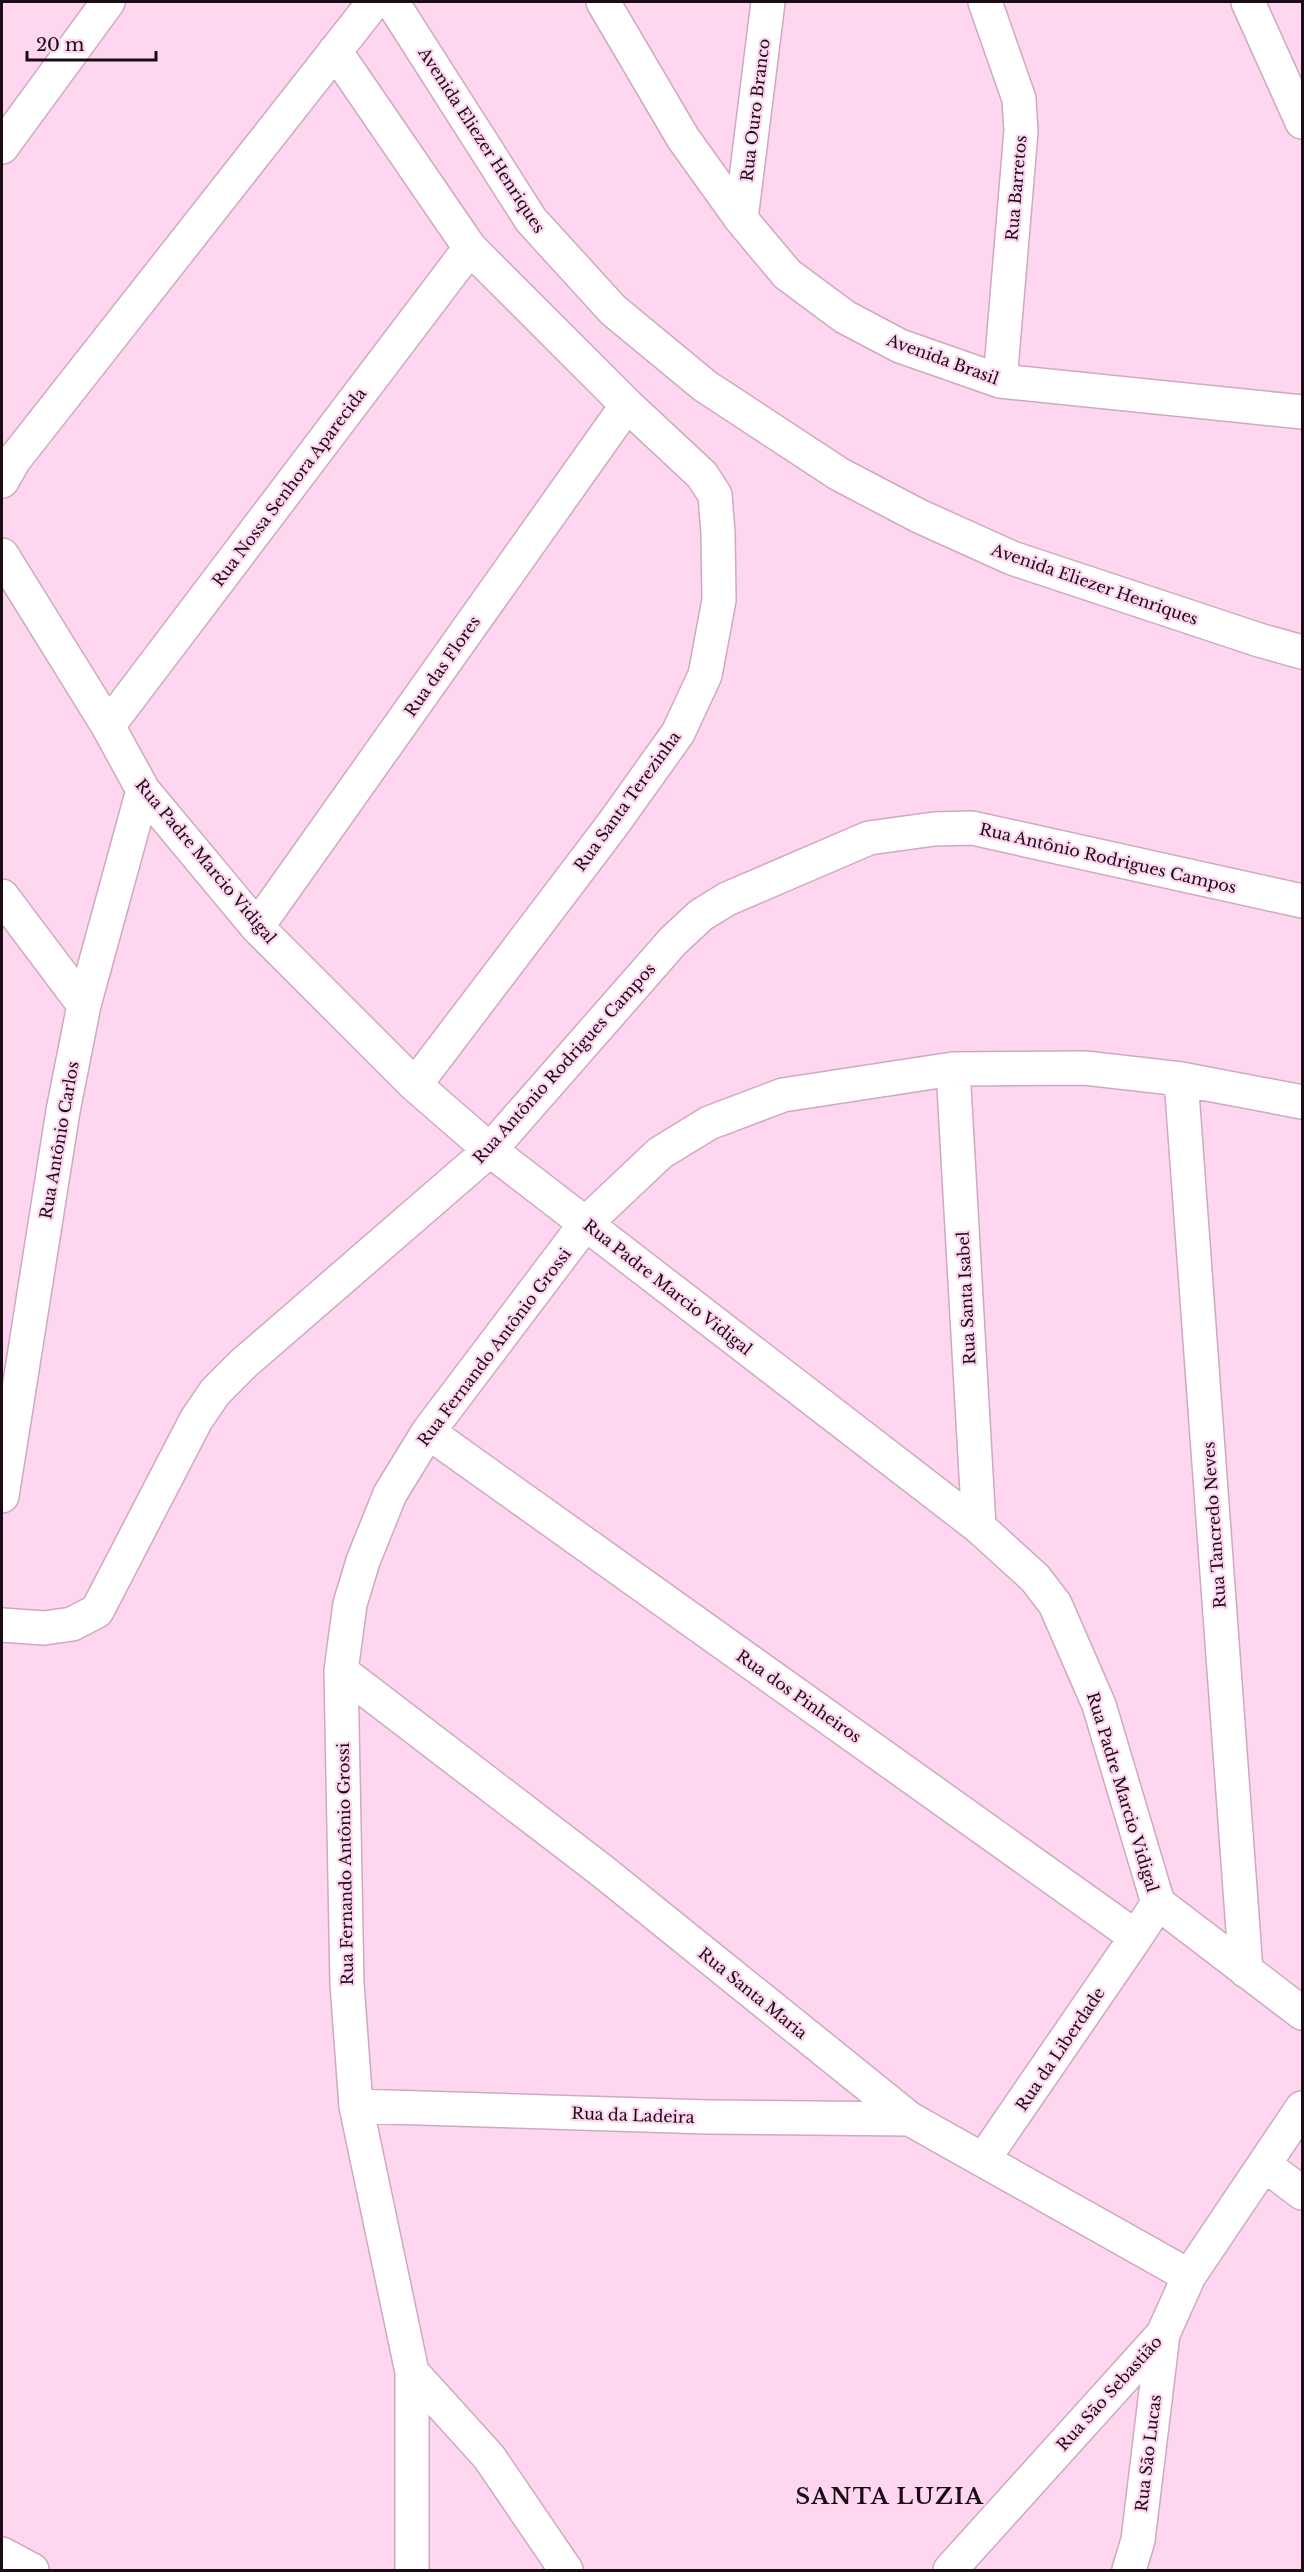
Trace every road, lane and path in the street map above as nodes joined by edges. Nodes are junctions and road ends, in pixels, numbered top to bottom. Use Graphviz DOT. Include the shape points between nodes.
graph roads {
  1 [pos="108,2"];
  2 [pos="374,2"];
  3 [pos="392,2"];
  4 [pos="603,2"];
  5 [pos="768,2"];
  6 [pos="985,2"];
  7 [pos="1248,2"];
  8 [pos="335,51"];
  9 [pos="1302,122"];
  10 [pos="2,147"];
  11 [pos="741,219"];
  12 [pos="470,248"];
  13 [pos="1000,381"];
  14 [pos="627,405"];
  15 [pos="1302,412"];
  16 [pos="2,481"];
  17 [pos="2,555"];
  18 [pos="1302,652"];
  19 [pos="108,726"];
  20 [pos="143,790"];
  21 [pos="2,896"];
  22 [pos="1302,902"];
  23 [pos="257,927"];
  24 [pos="84,1005"];
  25 [pos="953,1069"];
  26 [pos="1181,1079"];
  27 [pos="416,1085"];
  28 [pos="1302,1102"];
  29 [pos="490,1150"];
  30 [pos="586,1223"];
  31 [pos="428,1432"];
  32 [pos="2,1496"];
  33 [pos="979,1527"];
  34 [pos="2,1625"];
  35 [pos="341,1671"];
  36 [pos="1158,1903"];
  37 [pos="1136,1937"];
  38 [pos="1246,1971"];
  39 [pos="1302,2013"];
  40 [pos="356,2106"];
  41 [pos="1302,2108"];
  42 [pos="910,2119"];
  43 [pos="984,2160"];
  44 [pos="1265,2165"];
  45 [pos="1302,2193"];
  46 [pos="1189,2276"];
  47 [pos="1163,2334"];
  48 [pos="412,2372"];
  49 [pos="2,2554"];
  50 [pos="32,2571"];
  51 [pos="412,2571"];
  52 [pos="566,2571"];
  53 [pos="950,2571"];
  54 [pos="1129,2571"];
  1 -- 10 [label="street"];
  2 -- 8 [label="street"];
  3 -- 18 [label="street, Avenida Eliezer Henriques" via="531,220 613,310 705,386 839,474 1012,558"];
  4 -- 11 [label="street, Avenida Brasil" via="683,138"];
  5 -- 11 [label="street, Rua Ouro Branco"];
  6 -- 13 [label="street, Rua Barretos" via="1019,99 1021,131"];
  7 -- 9 [label="street"];
  8 -- 12 [label="street"];
  8 -- 16 [label="street" via="14,460"];
  11 -- 13 [label="street, Avenida Brasil" via="787,274 844,317 900,346"];
  12 -- 14 [label="street"];
  12 -- 19 [label="street, Rua Nossa Senhora Aparecida"];
  13 -- 15 [label="street, Avenida Brasil"];
  14 -- 23 [label="street, Rua das Flores"];
  14 -- 27 [label="street, Rua Santa Terezinha" via="702,475 715,495 719,600 705,675 678,733"];
  17 -- 19 [label="street, Rua Padre Marcio Vidigal"];
  19 -- 20 [label="street, Rua Padre Marcio Vidigal"];
  20 -- 23 [label="street, Rua Padre Marcio Vidigal"];
  20 -- 24 [label="street, Rua Antônio Carlos"];
  21 -- 24 [label="street"];
  22 -- 29 [label="street, Rua Antônio Rodrigues Campos" via="972,828 869,838 727,899 701,915 673,941"];
  23 -- 27 [label="street, Rua Padre Marcio Vidigal"];
  24 -- 32 [label="street, Rua Antônio Carlos" via="63,1110"];
  25 -- 26 [label="street, Rua Fernando Antônio Grossi" via="1085,1068"];
  25 -- 30 [label="street, Rua Fernando Antônio Grossi" via="783,1095 709,1123 660,1153"];
  25 -- 33 [label="street, Rua Santa Isabel"];
  26 -- 28 [label="street, Rua Fernando Antônio Grossi"];
  26 -- 38 [label="street, Rua Tancredo Neves"];
  27 -- 29 [label="street, Rua Padre Marcio Vidigal"];
  29 -- 30 [label="street, Rua Padre Marcio Vidigal"];
  29 -- 34 [label="street, Rua Antônio Rodrigues Campos" via="215,1392 196,1420 97,1611 72,1624 44,1628"];
  30 -- 31 [label="street, Rua Fernando Antônio Grossi"];
  30 -- 33 [label="street, Rua Padre Marcio Vidigal"];
  31 -- 35 [label="street, Rua Fernando Antônio Grossi" via="390,1494 363,1561 350,1604"];
  31 -- 37 [label="street, Rua dos Pinheiros"];
  33 -- 36 [label="street, Rua Padre Marcio Vidigal" via="1035,1578 1054,1604 1099,1705"];
  35 -- 40 [label="street, Rua Fernando Antônio Grossi" via="347,1984"];
  35 -- 42 [label="street, Rua Santa Maria" via="601,1870"];
  36 -- 37 [label="street"];
  36 -- 38 [label="street, Rua Padre Marcio Vidigal"];
  37 -- 43 [label="street, Rua da Liberdade"];
  38 -- 39 [label="street, Rua Padre Marcio Vidigal"];
  40 -- 42 [label="street, Rua da Ladeira"];
  40 -- 48 [label="street, Rua Fernando Antônio Grossi"];
  41 -- 44 [label="street, Rua São Sebastião"];
  42 -- 43 [label="street, Rua Santa Maria"];
  43 -- 46 [label="street, Rua Santa Maria"];
  44 -- 45 [label="street"];
  44 -- 46 [label="street, Rua São Sebastião"];
  46 -- 47 [label="street, Rua São Sebastião"];
  47 -- 53 [label="street, Rua São Sebastião"];
  47 -- 54 [label="street, Rua São Lucas" via="1138,2540"];
  48 -- 51 [label="street, Rua Fernando Antônio Grossi"];
  48 -- 52 [label="street" via="489,2457"];
  49 -- 50 [label="street"];
}
